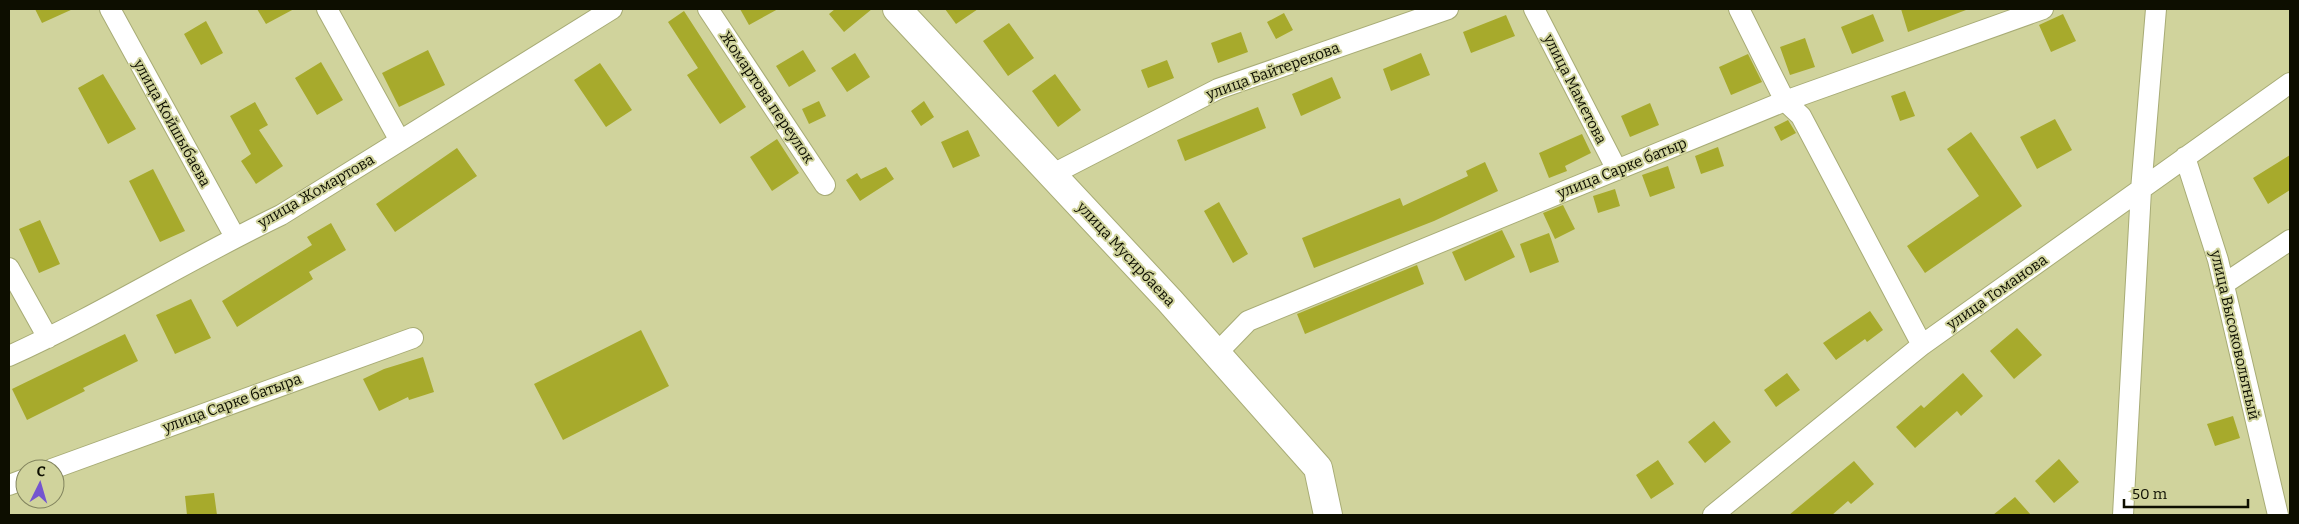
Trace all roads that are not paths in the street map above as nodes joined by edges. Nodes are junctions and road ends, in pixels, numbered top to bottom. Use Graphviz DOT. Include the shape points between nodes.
graph roads {
  1 [pos="110,9"];
  2 [pos="327,9"];
  3 [pos="612,9"];
  4 [pos="708,9"];
  5 [pos="897,9"];
  6 [pos="1448,9"];
  7 [pos="1534,9"];
  8 [pos="1739,9"];
  9 [pos="2043,9"];
  10 [pos="2156,9"];
  11 [pos="2290,83"];
  12 [pos="1784,101"];
  13 [pos="400,141"];
  14 [pos="2186,157"];
  15 [pos="1617,170"];
  16 [pos="1051,175"];
  17 [pos="825,185"];
  18 [pos="2141,190"];
  19 [pos="235,237"];
  20 [pos="2290,240"];
  21 [pos="9,268"];
  22 [pos="2224,284"];
  23 [pos="48,338"];
  24 [pos="413,338"];
  25 [pos="1922,345"];
  26 [pos="1217,353"];
  27 [pos="9,356"];
  28 [pos="65,464"];
  29 [pos="1328,515"];
  30 [pos="1713,515"];
  31 [pos="2123,515"];
  32 [pos="2278,515"];
  1 -- 19 [label="street, улица Койшыбаева"];
  2 -- 13 [label="street"];
  3 -- 13 [label="street, улица Жомартова"];
  4 -- 17 [label="street, Жомартова переулок"];
  5 -- 16 [label="street, улица Мусирбаева"];
  6 -- 16 [label="street, улица Байтерекова" via="1218,89"];
  7 -- 15 [label="street, улица Маметова"];
  8 -- 12 [label="street"];
  9 -- 12 [label="street, улица Сарке батыр"];
  10 -- 18 [label="street"];
  11 -- 14 [label="street, улица Томанова"];
  12 -- 15 [label="street, улица Сарке батыр"];
  12 -- 25 [label="street" via="1801,116"];
  13 -- 19 [label="street, улица Жомартова" via="281,215"];
  14 -- 18 [label="street, улица Томанова"];
  14 -- 22 [label="street, улица Высоковольтный"];
  15 -- 26 [label="street, улица Сарке батыр" via="1248,320"];
  16 -- 26 [label="street, улица Мусирбаева"];
  18 -- 25 [label="street, улица Томанова"];
  18 -- 31 [label="street"];
  19 -- 23 [label="street, улица Жомартова"];
  20 -- 22 [label="street"];
  21 -- 23 [label="street"];
  22 -- 32 [label="street, улица Высоковольтный"];
  23 -- 27 [label="street, улица Жомартова"];
  24 -- 28 [label="street, улица Сарке батыра"];
  25 -- 30 [label="street, улица Томанова"];
  26 -- 29 [label="street, улица Мусирбаева" via="1318,468"];
}
